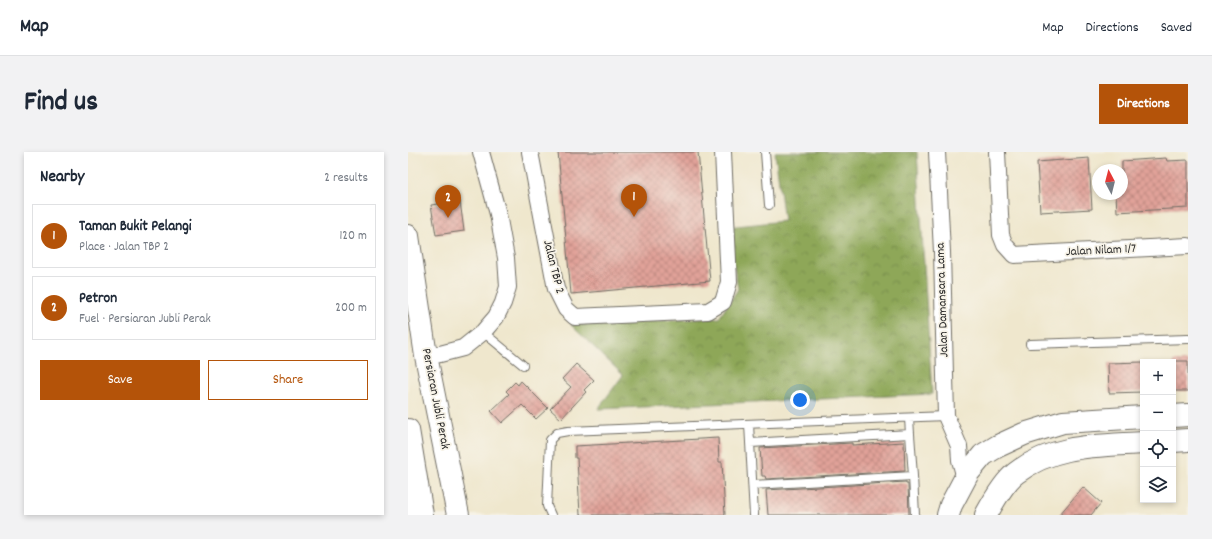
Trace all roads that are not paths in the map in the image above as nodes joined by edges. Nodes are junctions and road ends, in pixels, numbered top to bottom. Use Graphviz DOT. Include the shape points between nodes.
graph roads {
  1 [pos="481,152"];
  2 [pos="530,152"];
  3 [pos="723,152"];
  4 [pos="765,152"];
  5 [pos="937,152"];
  6 [pos="997,152"];
  7 [pos="769,205"];
  8 [pos="408,236"];
  9 [pos="1188,246"];
  10 [pos="483,332"];
  11 [pos="1188,339"];
  12 [pos="1030,344"];
  13 [pos="426,356"];
  14 [pos="523,365"];
  15 [pos="1188,415"];
  16 [pos="946,416"];
  17 [pos="1176,416"];
  18 [pos="1140,417"];
  19 [pos="909,418"];
  20 [pos="749,424"];
  21 [pos="408,430"];
  22 [pos="910,434"];
  23 [pos="1188,440"];
  24 [pos="1176,441"];
  25 [pos="750,443"];
  26 [pos="1140,443"];
  27 [pos="959,446"];
  28 [pos="983,456"];
  29 [pos="408,474"];
  30 [pos="913,476"];
  31 [pos="965,478"];
  32 [pos="753,485"];
  33 [pos="410,515"];
  34 [pos="422,515"];
  35 [pos="458,515"];
  36 [pos="551,515"];
  37 [pos="754,515"];
  38 [pos="915,515"];
  39 [pos="948,515"];
  40 [pos="986,515"];
  1 -- 10 [label="street" via="498,214 508,287 496,317"];
  2 -- 3 [label="street, Jalan TBP 2" via="556,289 566,309 575,317 708,311 723,302 729,282"];
  4 -- 7 [label="lane"];
  5 -- 16 [label="street, Jalan Damansara Lama"];
  6 -- 9 [label="street, Jalan Nilam 1/7" via="1001,235 1005,245 1014,255"];
  8 -- 13 [label="main road, Persiaran Jubli Perak"];
  10 -- 13 [label="street" via="463,348"];
  10 -- 14 [label="lane"];
  11 -- 12 [label="lane"];
  13 -- 35 [label="main road, Persiaran Jubli Perak"];
  15 -- 17 [label="main road"];
  16 -- 19 [label="lane"];
  16 -- 27 [label="street, Jalan Damansara Lama"];
  18 -- 28 [label="main road" via="1063,422 1024,434"];
  19 -- 20 [label="lane"];
  19 -- 22 [label="lane"];
  20 -- 25 [label="lane"];
  20 -- 36 [label="lane" via="557,433 550,440 547,506"];
  21 -- 34 [label="main road"];
  22 -- 25 [label="lane"];
  22 -- 30 [label="lane"];
  23 -- 24 [label="main road"];
  25 -- 32 [label="lane"];
  26 -- 40 [label="main road" via="1074,448 1045,455 1015,473 995,498"];
  27 -- 28 [label="street" via="974,450"];
  27 -- 31 [label="street, Jalan Damansara Lama"];
  28 -- 31 [label="main road"];
  29 -- 33 [label="street"];
  30 -- 32 [label="lane"];
  30 -- 38 [label="lane"];
  31 -- 39 [label="main road"];
  32 -- 37 [label="lane"];
}
